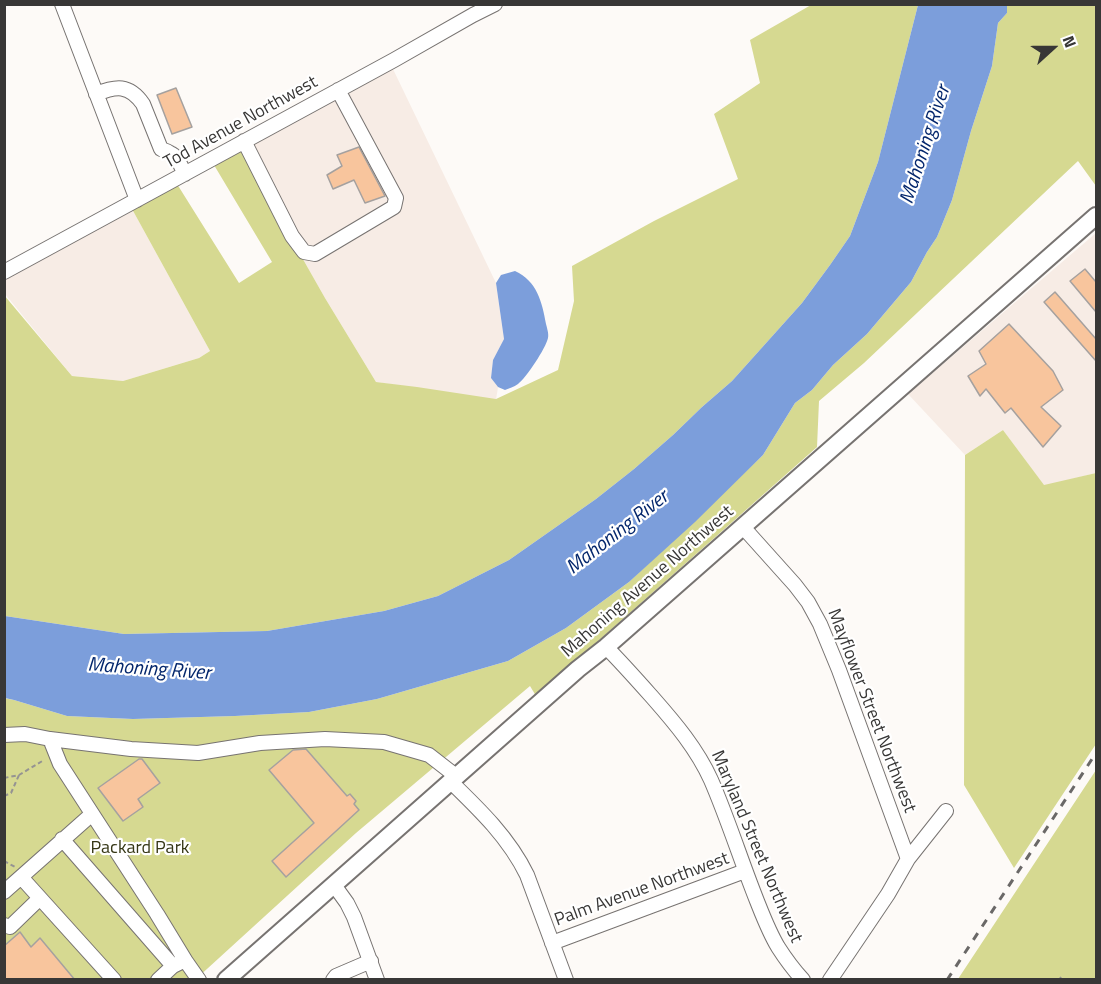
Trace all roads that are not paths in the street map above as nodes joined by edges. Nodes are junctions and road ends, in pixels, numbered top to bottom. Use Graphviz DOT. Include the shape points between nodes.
graph roads {
  1 [pos="62,4"];
  2 [pos="495,4"];
  3 [pos="470,10"];
  4 [pos="338,90"];
  5 [pos="96,94"];
  6 [pos="244,141"];
  7 [pos="185,174"];
  8 [pos="137,200"];
  9 [pos="1096,216"];
  10 [pos="4,272"];
  11 [pos="743,527"];
  12 [pos="606,647"];
  13 [pos="4,735"];
  14 [pos="50,739"];
  15 [pos="453,779"];
  16 [pos="946,811"];
  17 [pos="92,814"];
  18 [pos="62,839"];
  19 [pos="908,859"];
  20 [pos="745,871"];
  21 [pos="21,877"];
  22 [pos="334,885"];
  23 [pos="4,892"];
  24 [pos="143,892"];
  25 [pos="40,898"];
  26 [pos="122,907"];
  27 [pos="4,925"];
  28 [pos="552,943"];
  29 [pos="371,961"];
  30 [pos="179,963"];
  31 [pos="114,980"];
  32 [pos="158,980"];
  33 [pos="199,980"];
  34 [pos="226,980"];
  35 [pos="333,980"];
  36 [pos="377,980"];
  37 [pos="566,980"];
  38 [pos="803,980"];
  39 [pos="830,980"];
  1 -- 5 [label="street"];
  2 -- 3 [label="street, Tod Avenue Northwest"];
  3 -- 4 [label="street, Tod Avenue Northwest"];
  4 -- 6 [label="street, Tod Avenue Northwest"];
  4 -- 6 [label="street" via="396,198 394,207 315,254 304,252 292,236"];
  5 -- 7 [label="street" via="120,88 139,98 161,148 176,156"];
  5 -- 8 [label="street"];
  6 -- 7 [label="street, Tod Avenue Northwest"];
  7 -- 8 [label="street, Tod Avenue Northwest"];
  8 -- 10 [label="street, Tod Avenue Northwest"];
  9 -- 11 [label="main road, Mahoning Avenue Northwest"];
  11 -- 12 [label="main road, Mahoning Avenue Northwest"];
  11 -- 19 [label="street, Mayflower Street Northwest" via="795,585 817,618"];
  12 -- 15 [label="main road, Mahoning Avenue Northwest"];
  12 -- 20 [label="street, Maryland Street Northwest" via="697,753 724,811"];
  13 -- 14 [label="street"];
  14 -- 15 [label="street" via="198,753 260,743 325,739 384,742 429,755"];
  14 -- 17 [label="street" via="60,764"];
  15 -- 22 [label="main road, Mahoning Avenue Northwest"];
  15 -- 28 [label="street" via="519,858"];
  16 -- 19 [label="street"];
  17 -- 18 [label="street"];
  17 -- 24 [label="street"];
  18 -- 21 [label="street"];
  18 -- 26 [label="street"];
  19 -- 39 [label="street"];
  20 -- 28 [label="street, Palm Avenue Northwest"];
  20 -- 38 [label="street, Maryland Street Northwest" via="767,927"];
  21 -- 23 [label="street"];
  21 -- 25 [label="street"];
  22 -- 29 [label="street" via="354,917"];
  22 -- 34 [label="main road, Mahoning Avenue Northwest"];
  24 -- 26 [label="street"];
  24 -- 30 [label="street"];
  25 -- 27 [label="street" via="10,927"];
  25 -- 31 [label="street"];
  26 -- 30 [label="street"];
  28 -- 37 [label="street"];
  29 -- 35 [label="street"];
  29 -- 36 [label="street"];
  30 -- 32 [label="street"];
  30 -- 33 [label="street"];
}
